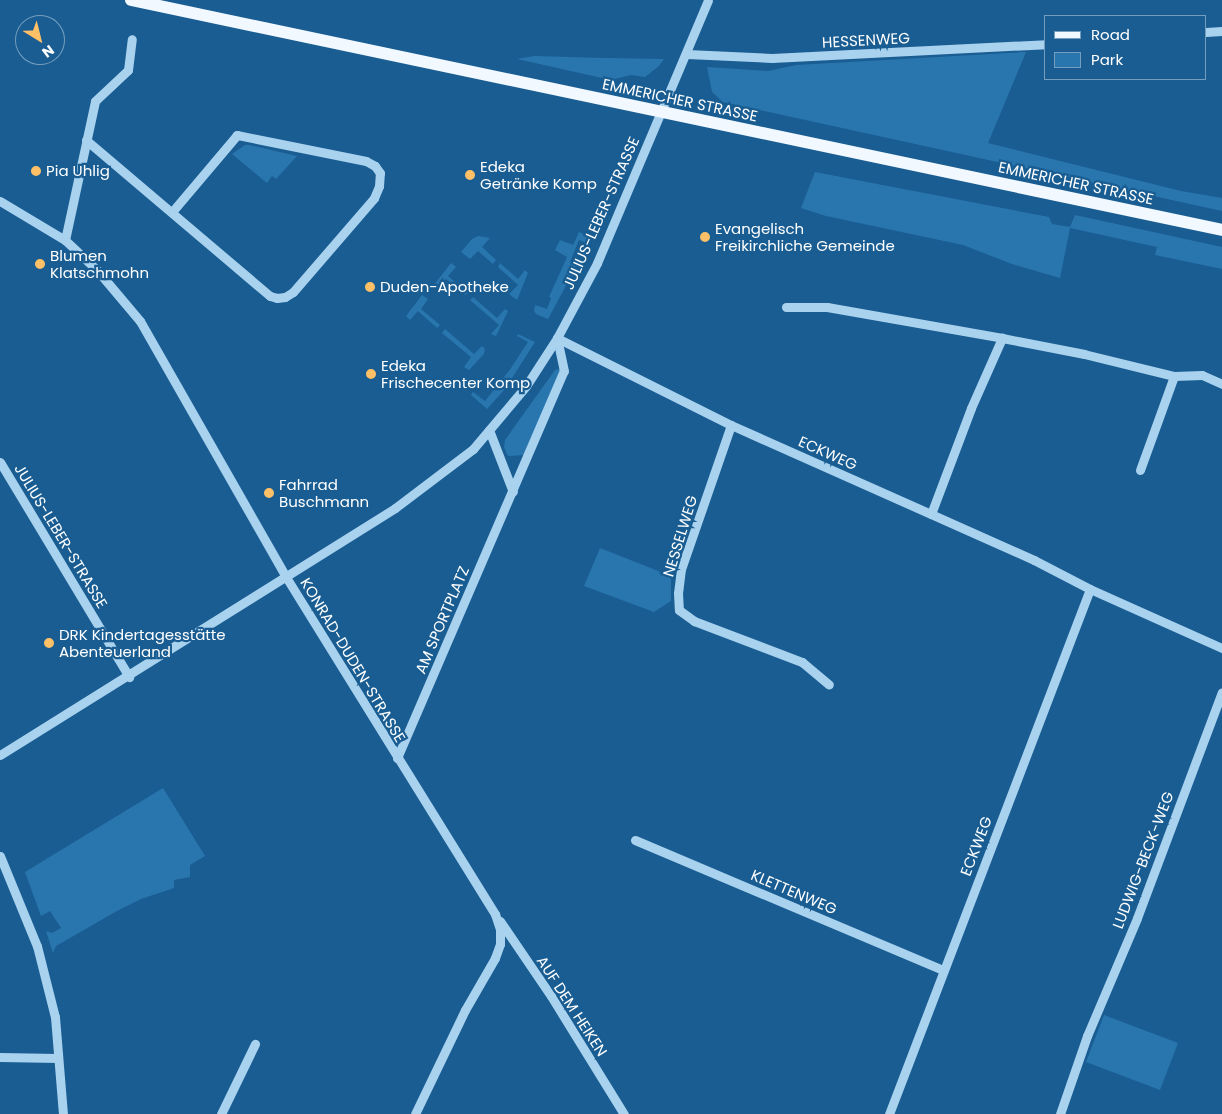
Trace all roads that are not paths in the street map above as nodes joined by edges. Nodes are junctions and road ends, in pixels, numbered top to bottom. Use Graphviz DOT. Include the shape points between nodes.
graph roads {
  1 [pos="131,0"];
  2 [pos="708,0"];
  3 [pos="1222,31"];
  4 [pos="1207,32"];
  5 [pos="132,39"];
  6 [pos="1044,44"];
  7 [pos="687,54"];
  8 [pos="661,113"];
  9 [pos="86,140"];
  10 [pos="0,201"];
  11 [pos="172,212"];
  12 [pos="1222,230"];
  13 [pos="65,240"];
  14 [pos="786,307"];
  15 [pos="557,338"];
  16 [pos="1002,338"];
  17 [pos="1174,376"];
  18 [pos="1222,384"];
  19 [pos="731,425"];
  20 [pos="489,430"];
  21 [pos="0,462"];
  22 [pos="1140,470"];
  23 [pos="513,492"];
  24 [pos="931,514"];
  25 [pos="286,576"];
  26 [pos="1090,589"];
  27 [pos="1222,648"];
  28 [pos="129,676"];
  29 [pos="829,685"];
  30 [pos="1222,692"];
  31 [pos="0,755"];
  32 [pos="397,758"];
  33 [pos="635,840"];
  34 [pos="0,856"];
  35 [pos="495,914"];
  36 [pos="943,970"];
  37 [pos="255,1044"];
  38 [pos="0,1057"];
  39 [pos="58,1058"];
  40 [pos="63,1114"];
  41 [pos="221,1114"];
  42 [pos="415,1114"];
  43 [pos="624,1114"];
  44 [pos="889,1114"];
  45 [pos="1060,1114"];
  1 -- 8 [label="main road, EMMERICHER STRASSE"];
  2 -- 7 [label="street, JULIUS-LEBER-STRASSE"];
  3 -- 4 [label="street"];
  5 -- 9 [label="street" via="128,70 95,101"];
  6 -- 7 [label="street, HESSENWEG" via="772,58"];
  7 -- 8 [label="street, JULIUS-LEBER-STRASSE"];
  8 -- 12 [label="main road, EMMERICHER STRASSE"];
  8 -- 15 [label="street, JULIUS-LEBER-STRASSE" via="597,263"];
  9 -- 11 [label="street"];
  9 -- 13 [label="street"];
  10 -- 13 [label="street, KONRAD-DUDEN-STRASSE"];
  11 -- 11 [label="street" via="270,296 285,297 293,292 374,198 380,173 366,161 237,136"];
  13 -- 25 [label="street, KONRAD-DUDEN-STRASSE" via="109,283 140,321"];
  14 -- 16 [label="street" via="827,308"];
  15 -- 19 [label="street, ECKWEG"];
  15 -- 20 [label="street, JULIUS-LEBER-STRASSE" via="526,386"];
  15 -- 23 [label="street, AM SPORTPLATZ" via="564,371"];
  16 -- 17 [label="street"];
  16 -- 24 [label="street" via="970,408"];
  17 -- 18 [label="street" via="1202,375"];
  17 -- 22 [label="street"];
  19 -- 24 [label="street, ECKWEG"];
  19 -- 29 [label="street, NESSELWEG" via="681,569 679,610 694,621 802,662"];
  20 -- 23 [label="street"];
  20 -- 25 [label="street, JULIUS-LEBER-STRASSE" via="473,449 395,508"];
  21 -- 28 [label="street, JULIUS-LEBER-STRASSE"];
  23 -- 32 [label="street, AM SPORTPLATZ"];
  24 -- 26 [label="street, ECKWEG"];
  25 -- 28 [label="street, JULIUS-LEBER-STRASSE"];
  25 -- 32 [label="street, KONRAD-DUDEN-STRASSE"];
  26 -- 27 [label="street, ECKWEG"];
  26 -- 36 [label="street, ECKWEG"];
  28 -- 31 [label="street, JULIUS-LEBER-STRASSE"];
  30 -- 45 [label="street, LUDWIG-BECK-WEG" via="1137,918 1087,1036"];
  32 -- 35 [label="street, KONRAD-DUDEN-STRASSE"];
  33 -- 36 [label="street, KLETTENWEG"];
  34 -- 39 [label="street" via="37,946 55,1017"];
  35 -- 42 [label="street, KONRAD-DUDEN-STRASSE" via="500,944 495,958 465,1010"];
  35 -- 43 [label="street, AUF DEM HEIKEN"];
  36 -- 44 [label="street, ECKWEG"];
  37 -- 41 [label="street"];
  38 -- 39 [label="street"];
  39 -- 40 [label="street"];
}
